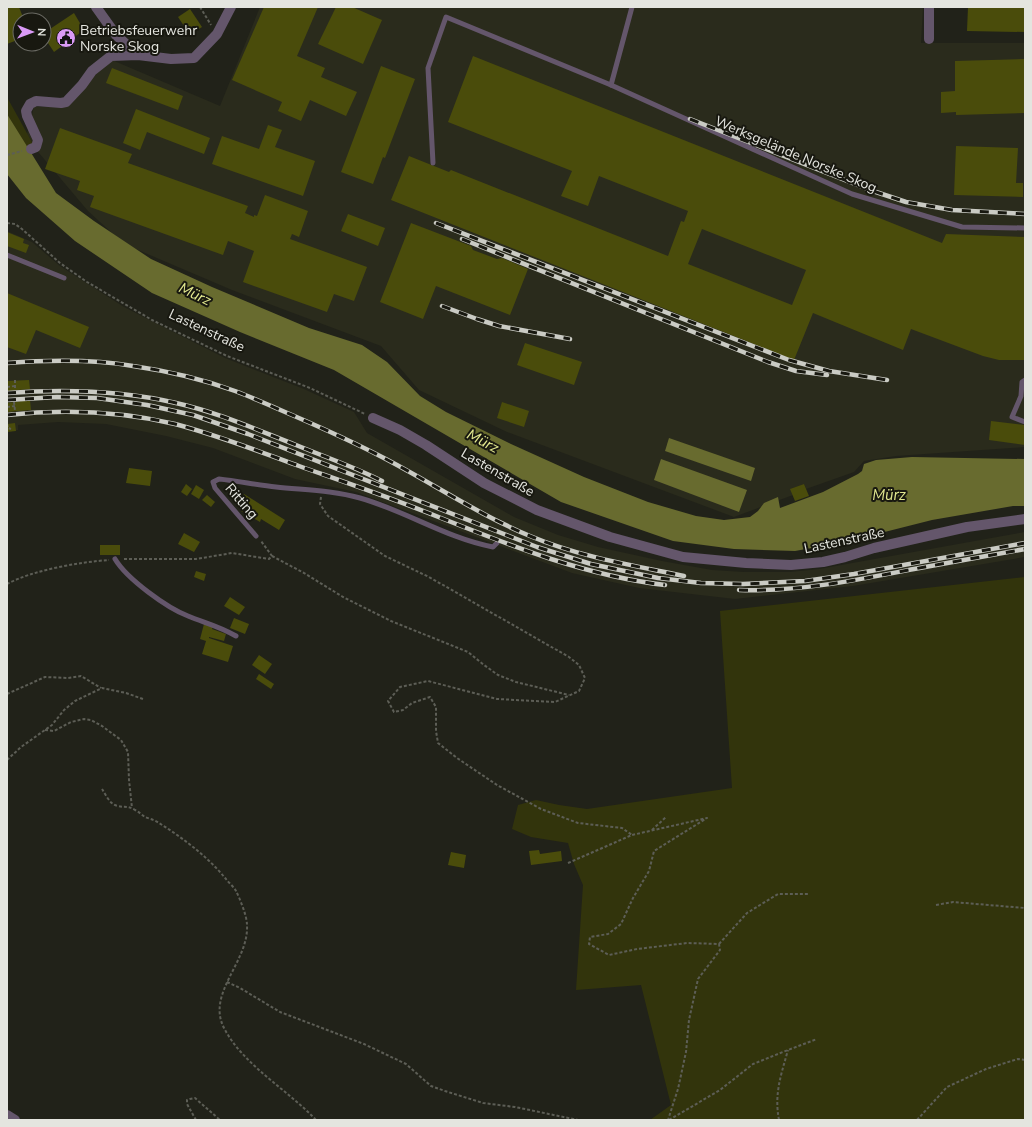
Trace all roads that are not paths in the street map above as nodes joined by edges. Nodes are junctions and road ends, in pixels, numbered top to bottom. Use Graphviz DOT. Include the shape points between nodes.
graph roads {
  1 [pos="96,7"];
  2 [pos="231,7"];
  3 [pos="632,7"];
  4 [pos="929,7"];
  5 [pos="929,39"];
  6 [pos="138,55"];
  7 [pos="611,85"];
  8 [pos="31,149"];
  9 [pos="433,163"];
  10 [pos="1025,228"];
  11 [pos="7,254"];
  12 [pos="64,278"];
  13 [pos="1025,380"];
  14 [pos="373,418"];
  15 [pos="1025,422"];
  16 [pos="1025,519"];
  17 [pos="256,536"];
  18 [pos="497,543"];
  19 [pos="115,559"];
  20 [pos="236,636"];
  21 [pos="7,1115"];
  22 [pos="15,1120"];
  1 -- 6 [label="street" via="116,35"];
  2 -- 6 [label="street" via="216,34 194,58 170,59"];
  3 -- 7 [label="lane"];
  4 -- 5 [label="street"];
  6 -- 8 [label="street" via="111,56 92,71 66,102 61,104 36,101 30,104 26,110 27,116 38,140 36,147"];
  7 -- 9 [label="lane, Werksgelände Norske Skog" via="446,18 428,68"];
  7 -- 10 [label="lane, Werksgelände Norske Skog" via="852,194 962,227"];
  11 -- 12 [label="lane"];
  13 -- 15 [label="lane" via="1022,382 1021,396 1012,417"];
  14 -- 16 [label="street, Lastenstraße" via="426,445 514,500 610,537 683,557 791,565 823,562 967,527"];
  17 -- 18 [label="lane, Ritting" via="215,488 213,482 219,479 360,498 440,531 493,547"];
  19 -- 20 [label="lane" via="150,594 187,616 222,628"];
  21 -- 22 [label="street"];
}
